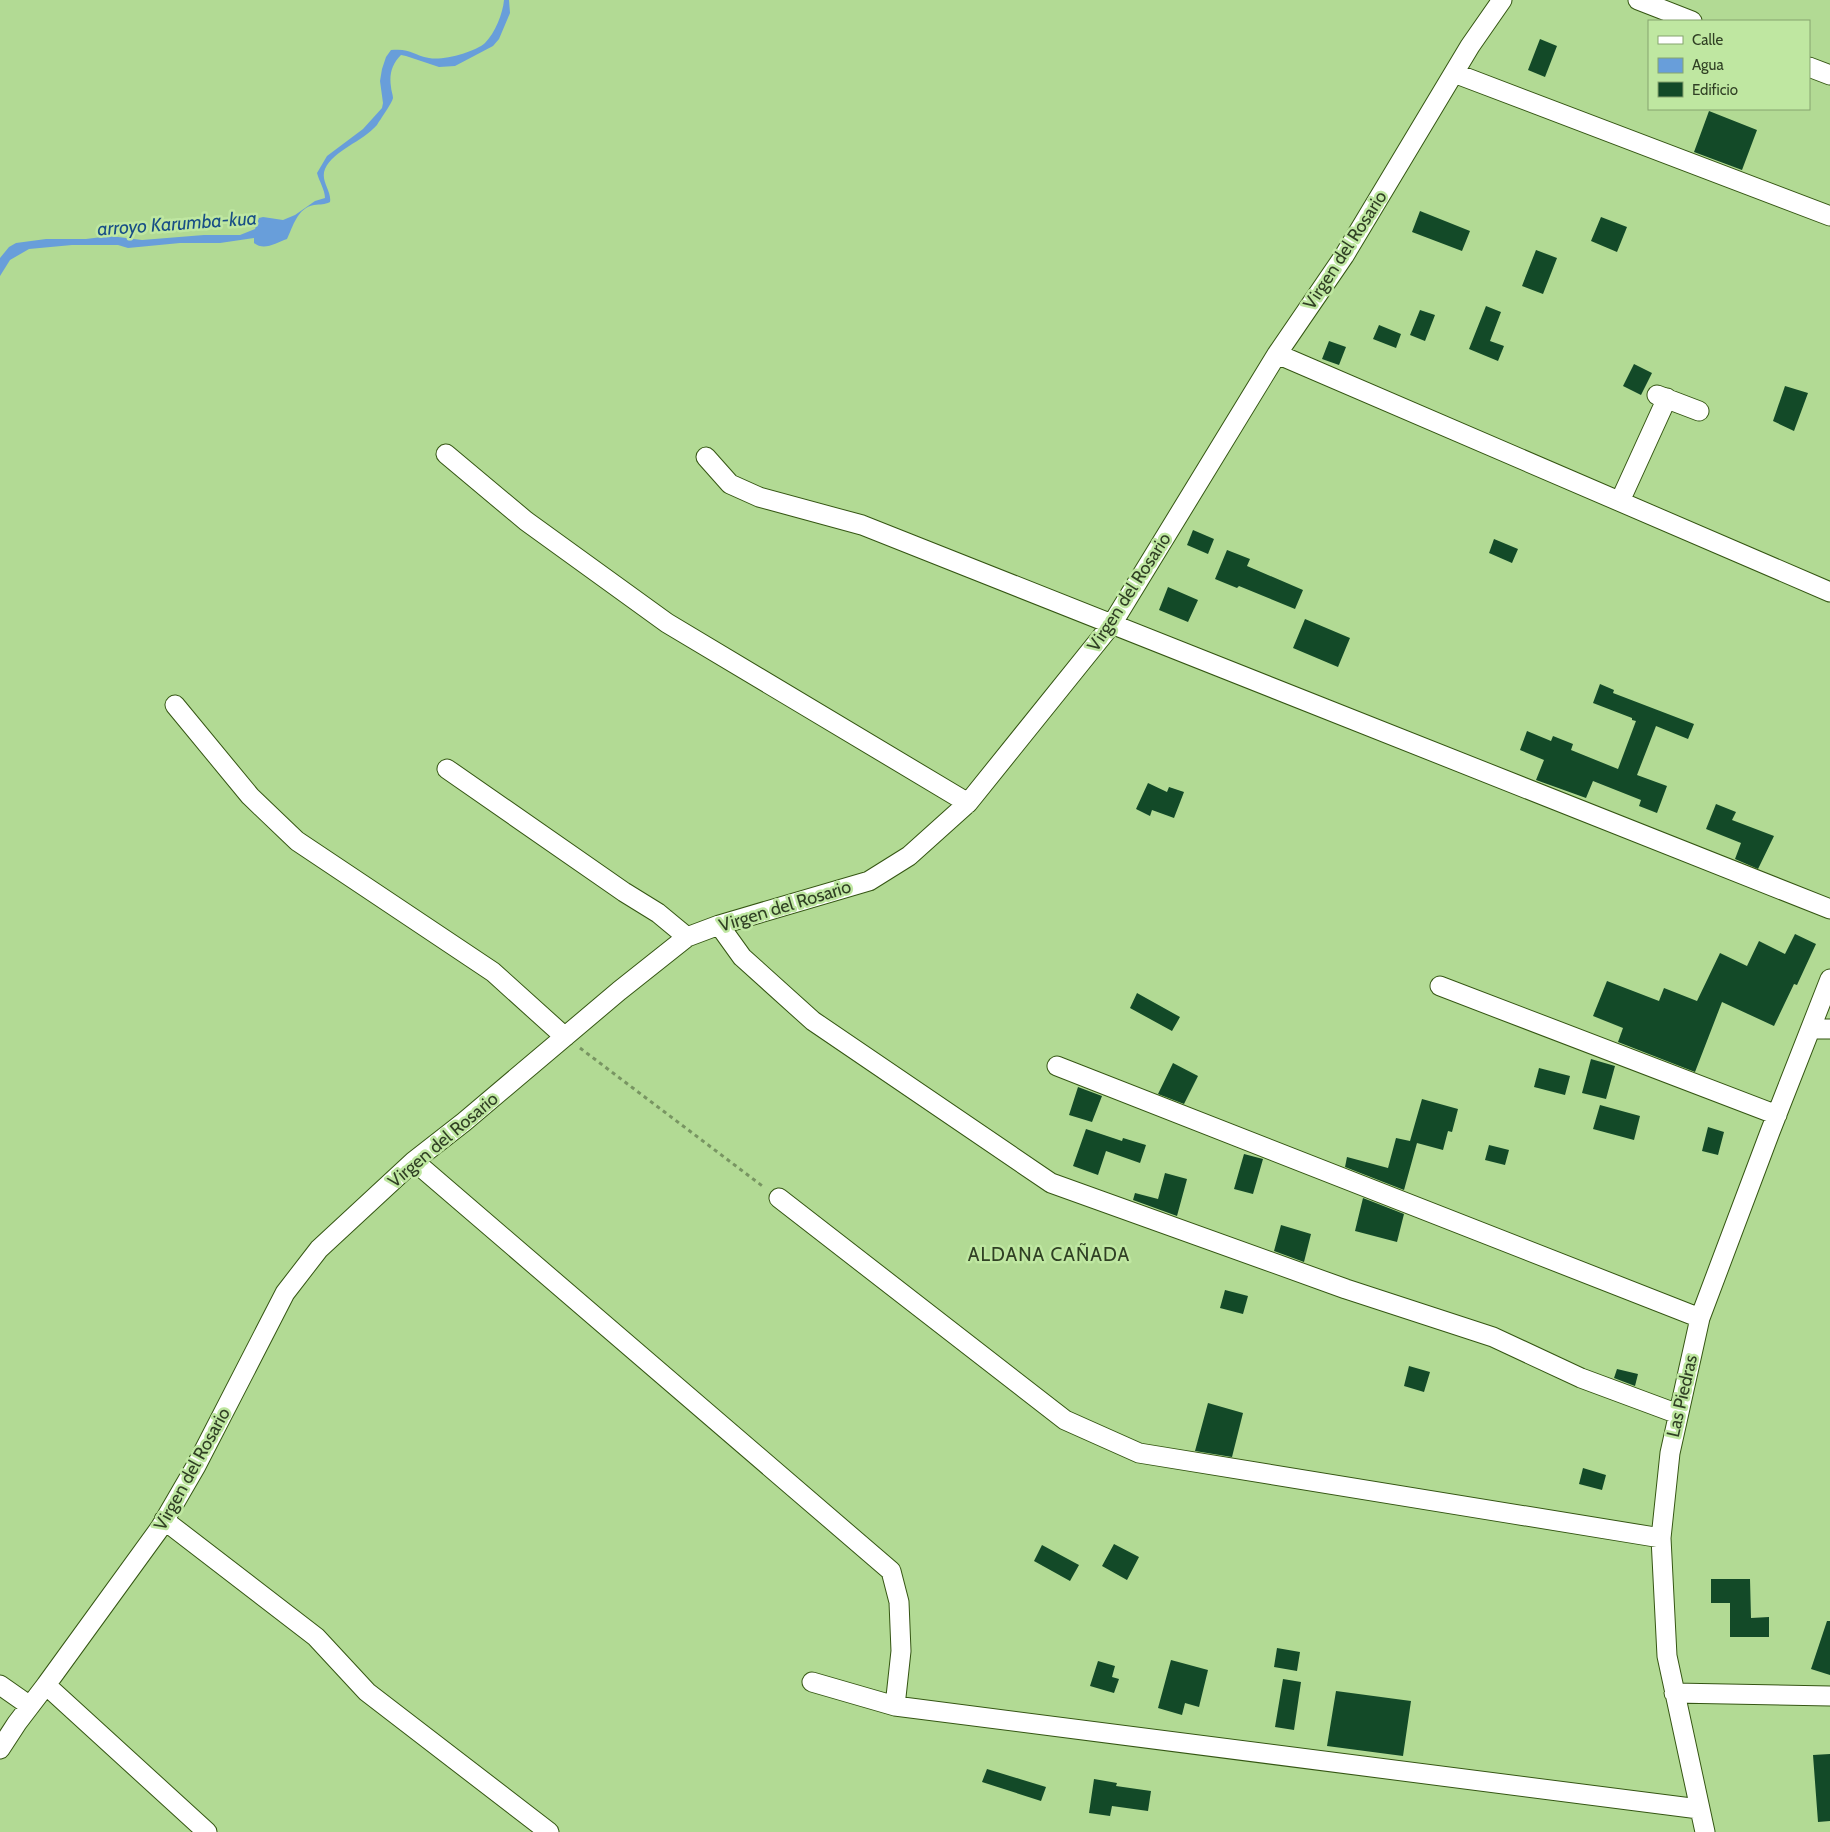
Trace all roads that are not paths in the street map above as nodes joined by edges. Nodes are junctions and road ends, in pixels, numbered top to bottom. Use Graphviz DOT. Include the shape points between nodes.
graph roads {
  1 [pos="1502,0"];
  2 [pos="1638,0"];
  3 [pos="1689,20"];
  4 [pos="1810,67"];
  5 [pos="1454,73"];
  6 [pos="1830,75"];
  7 [pos="1830,216"];
  8 [pos="1277,354"];
  9 [pos="1699,411"];
  10 [pos="446,454"];
  11 [pos="706,457"];
  12 [pos="1620,501"];
  13 [pos="1830,592"];
  14 [pos="1112,624"];
  15 [pos="175,705"];
  16 [pos="447,768"];
  17 [pos="968,803"];
  18 [pos="1830,909"];
  19 [pos="719,926"];
  20 [pos="687,937"];
  21 [pos="1830,979"];
  22 [pos="1440,986"];
  23 [pos="1821,1029"];
  24 [pos="565,1037"];
  25 [pos="1057,1066"];
  26 [pos="1777,1115"];
  27 [pos="414,1161"];
  28 [pos="779,1198"];
  29 [pos="1700,1318"];
  30 [pos="1678,1414"];
  31 [pos="164,1520"];
  32 [pos="1661,1538"];
  33 [pos="812,1682"];
  34 [pos="0,1685"];
  35 [pos="46,1685"];
  36 [pos="1674,1694"];
  37 [pos="1830,1696"];
  38 [pos="30,1706"];
  39 [pos="896,1706"];
  40 [pos="0,1749"];
  41 [pos="1699,1809"];
  42 [pos="207,1832"];
  43 [pos="549,1832"];
  44 [pos="1705,1832"];
  1 -- 5 [label="street, Virgen del Rosario"];
  2 -- 3 [label="street"];
  4 -- 6 [label="street"];
  5 -- 7 [label="street"];
  5 -- 8 [label="street, Virgen del Rosario" via="1344,256"];
  8 -- 12 [label="street"];
  8 -- 14 [label="street, Virgen del Rosario"];
  9 -- 12 [label="street" via="1662,396"];
  10 -- 17 [label="street" via="526,521 667,623"];
  11 -- 14 [label="street" via="730,484 759,497 862,525"];
  12 -- 13 [label="street"];
  14 -- 17 [label="street, Virgen del Rosario"];
  14 -- 18 [label="street"];
  15 -- 24 [label="street" via="250,796 297,842 493,972"];
  16 -- 20 [label="street" via="658,913"];
  17 -- 19 [label="street, Virgen del Rosario" via="908,856 869,881"];
  19 -- 20 [label="street, Virgen del Rosario"];
  19 -- 30 [label="street" via="742,957 813,1021 1050,1183 1346,1289 1493,1336 1581,1378"];
  20 -- 24 [label="street, Virgen del Rosario"];
  21 -- 23 [label="street, Las Piedras"];
  22 -- 26 [label="street"];
  23 -- 26 [label="street, Las Piedras"];
  24 -- 27 [label="street, Virgen del Rosario"];
  25 -- 29 [label="street"];
  26 -- 29 [label="street, Las Piedras"];
  27 -- 31 [label="street, Virgen del Rosario" via="319,1249 285,1293 196,1466"];
  27 -- 39 [label="street" via="892,1571 900,1602 901,1651"];
  28 -- 32 [label="street" via="1065,1420 1139,1452"];
  29 -- 30 [label="street, Las Piedras"];
  30 -- 32 [label="street, Las Piedras" via="1670,1453"];
  31 -- 35 [label="street, Virgen del Rosario"];
  31 -- 43 [label="street" via="316,1637 367,1692"];
  32 -- 36 [label="street, Las Piedras" via="1667,1656"];
  33 -- 39 [label="street"];
  34 -- 38 [label="street"];
  35 -- 38 [label="street, Virgen del Rosario"];
  35 -- 42 [label="street"];
  36 -- 37 [label="street"];
  36 -- 41 [label="street, Las Piedras"];
  38 -- 40 [label="street, Virgen del Rosario"];
  39 -- 41 [label="street"];
  41 -- 44 [label="street, Las Piedras"];
}
